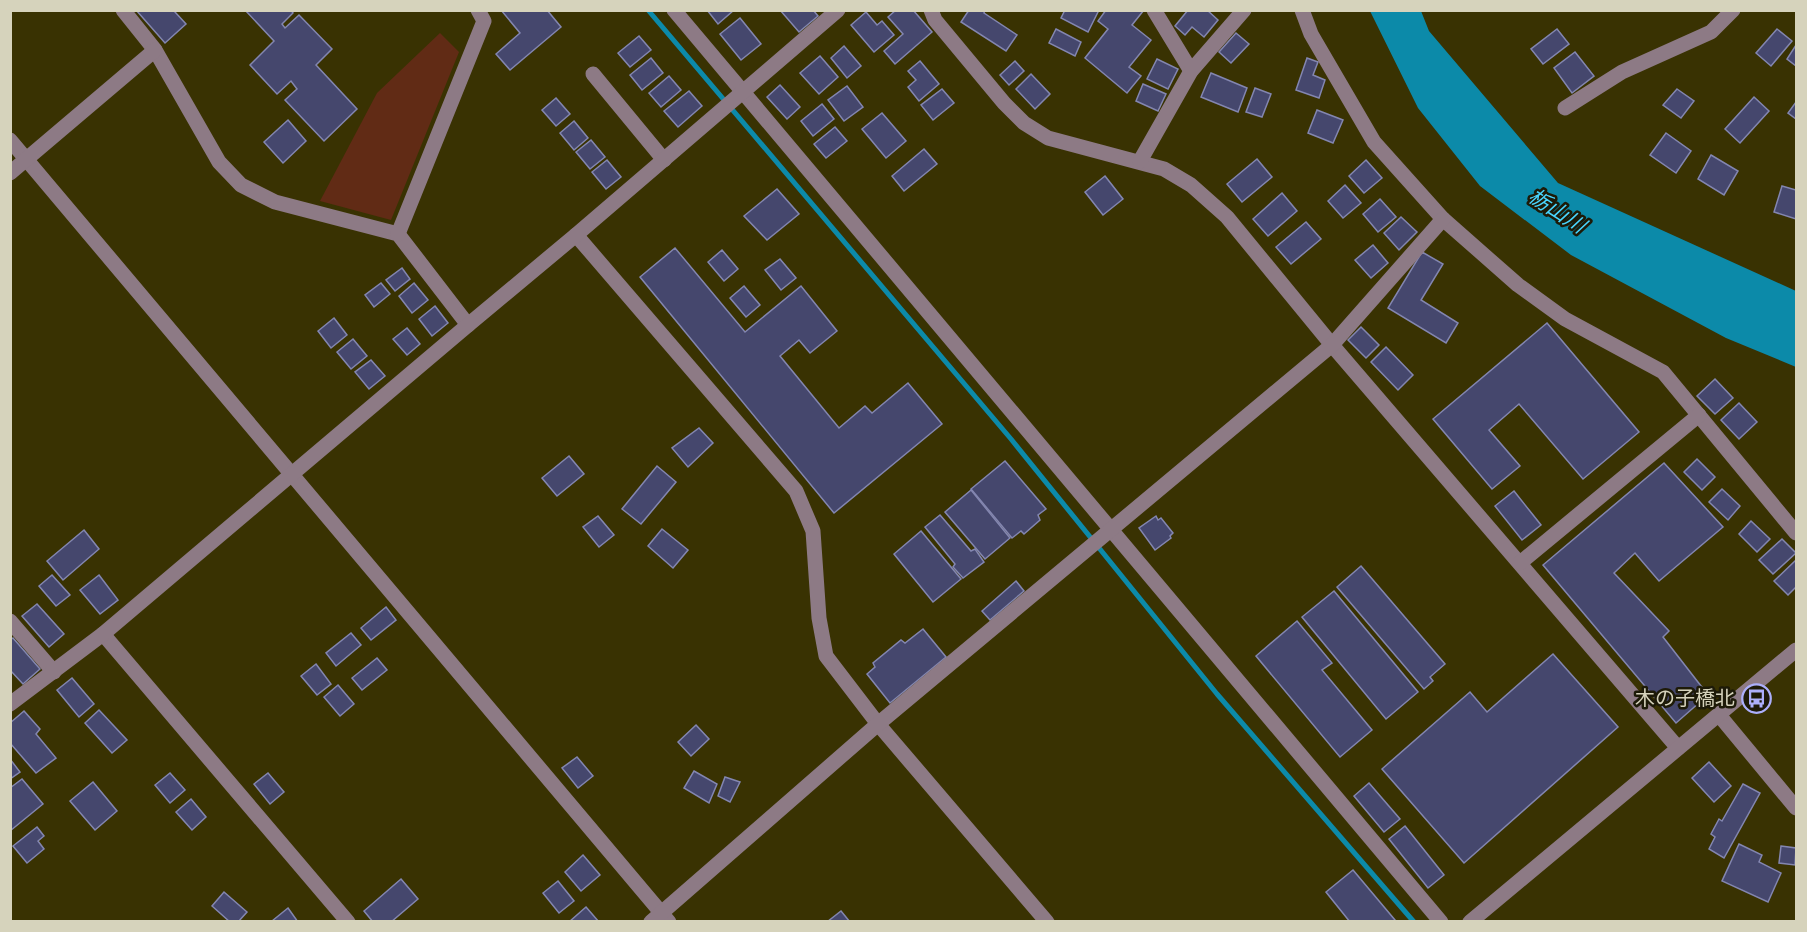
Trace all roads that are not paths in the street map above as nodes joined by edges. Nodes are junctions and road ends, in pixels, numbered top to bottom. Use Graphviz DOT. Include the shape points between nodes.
graph roads {
  1 [pos="123,10"];
  2 [pos="478,10"];
  3 [pos="674,10"];
  4 [pos="838,10"];
  5 [pos="931,10"];
  6 [pos="1154,10"];
  7 [pos="1244,10"];
  8 [pos="1302,10"];
  9 [pos="1725,13"];
  10 [pos="155,50"];
  11 [pos="1191,71"];
  12 [pos="593,74"];
  13 [pos="743,91"];
  14 [pos="1565,108"];
  15 [pos="10,140"];
  16 [pos="27,159"];
  17 [pos="664,160"];
  18 [pos="1140,161"];
  19 [pos="10,173"];
  20 [pos="1443,219"];
  21 [pos="398,234"];
  22 [pos="576,236"];
  23 [pos="468,325"];
  24 [pos="1332,345"];
  25 [pos="1699,415"];
  26 [pos="292,474"];
  27 [pos="1797,533"];
  28 [pos="1108,534"];
  29 [pos="1520,563"];
  30 [pos="10,621"];
  31 [pos="103,634"];
  32 [pos="1797,650"];
  33 [pos="54,672"];
  34 [pos="10,704"];
  35 [pos="1719,715"];
  36 [pos="878,724"];
  37 [pos="1678,748"];
  38 [pos="1797,808"];
  39 [pos="660,918"];
  40 [pos="348,921"];
  41 [pos="1047,921"];
  42 [pos="1441,921"];
  43 [pos="1470,921"];
  1 -- 10 [label="street"];
  2 -- 21 [label="street" via="484,21"];
  3 -- 13 [label="street"];
  4 -- 13 [label="street"];
  5 -- 18 [label="street" via="1004,104 1024,123 1048,138"];
  6 -- 11 [label="street"];
  7 -- 11 [label="street"];
  8 -- 20 [label="street" via="1311,34 1374,142"];
  9 -- 14 [label="street" via="1711,32 1622,72"];
  10 -- 16 [label="street"];
  10 -- 21 [label="street" via="219,162 241,185 275,202"];
  11 -- 18 [label="street"];
  12 -- 17 [label="street"];
  13 -- 17 [label="street"];
  13 -- 28 [label="street"];
  15 -- 16 [label="street"];
  16 -- 19 [label="street"];
  16 -- 26 [label="street"];
  17 -- 22 [label="street"];
  18 -- 24 [label="street" via="1191,185 1227,217"];
  20 -- 24 [label="street"];
  20 -- 25 [label="street" via="1518,285 1565,319 1664,372"];
  21 -- 23 [label="street"];
  22 -- 23 [label="street"];
  22 -- 36 [label="street" via="796,491 813,531 819,618 826,656"];
  23 -- 26 [label="street"];
  24 -- 28 [label="street"];
  24 -- 29 [label="street"];
  25 -- 27 [label="street"];
  25 -- 29 [label="street"];
  26 -- 31 [label="street"];
  26 -- 39 [label="street"];
  28 -- 36 [label="street"];
  28 -- 42 [label="street"];
  29 -- 37 [label="street"];
  30 -- 33 [label="street"];
  31 -- 33 [label="street"];
  31 -- 40 [label="street"];
  32 -- 35 [label="street"];
  33 -- 34 [label="street"];
  35 -- 37 [label="street"];
  35 -- 38 [label="street"];
  36 -- 39 [label="street"];
  36 -- 41 [label="street"];
  37 -- 43 [label="street"];
}
